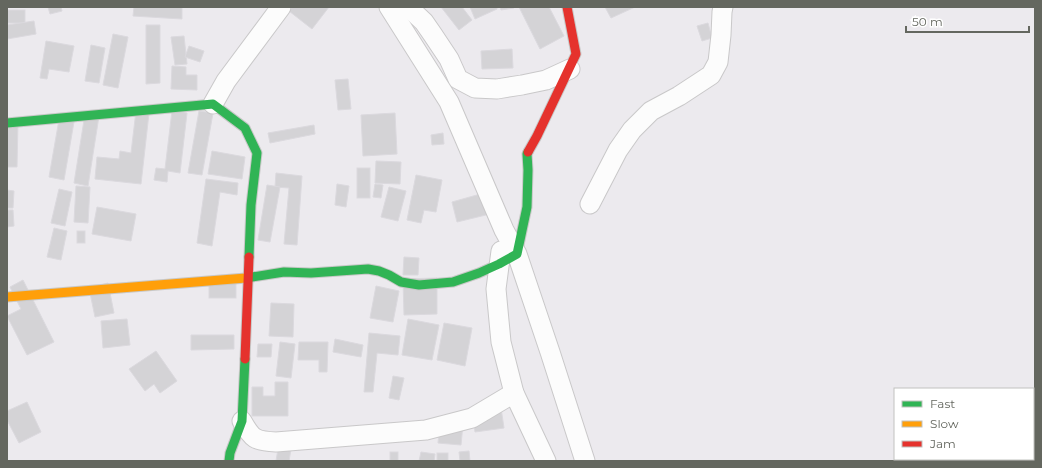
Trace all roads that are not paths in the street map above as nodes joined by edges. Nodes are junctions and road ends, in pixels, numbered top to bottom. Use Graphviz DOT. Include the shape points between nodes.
graph roads {
  1 [pos="281,7"];
  2 [pos="389,7"];
  3 [pos="408,7"];
  4 [pos="567,7"];
  5 [pos="723,7"];
  6 [pos="570,69"];
  7 [pos="213,104"];
  8 [pos="7,122"];
  9 [pos="590,204"];
  10 [pos="504,230"];
  11 [pos="517,254"];
  12 [pos="499,264"];
  13 [pos="248,278"];
  14 [pos="7,297"];
  15 [pos="514,393"];
  16 [pos="242,421"];
  17 [pos="229,461"];
  18 [pos="546,461"];
  19 [pos="585,461"];
  1 -- 7 [label="street"];
  2 -- 10 [label="street" via="449,102"];
  3 -- 6 [label="street" via="424,22 449,59 458,79 475,88 497,90 522,86 546,80"];
  4 -- 6 [label="street" via="576,54"];
  5 -- 9 [label="street" via="718,62 711,75 651,111 632,130 618,150"];
  6 -- 11 [label="street" via="527,154 527,207"];
  7 -- 8 [label="street"];
  7 -- 13 [label="street" via="245,128 257,153 251,205"];
  10 -- 11 [label="street"];
  10 -- 12 [label="street"];
  11 -- 12 [label="street"];
  11 -- 19 [label="street"];
  12 -- 13 [label="street" via="453,282 419,285 401,282 379,270 368,269 284,272"];
  12 -- 15 [label="street" via="496,289 501,342"];
  13 -- 14 [label="street"];
  13 -- 16 [label="street"];
  15 -- 16 [label="street" via="472,418 426,430 262,442 249,434"];
  15 -- 18 [label="street"];
  16 -- 17 [label="street"];
}
